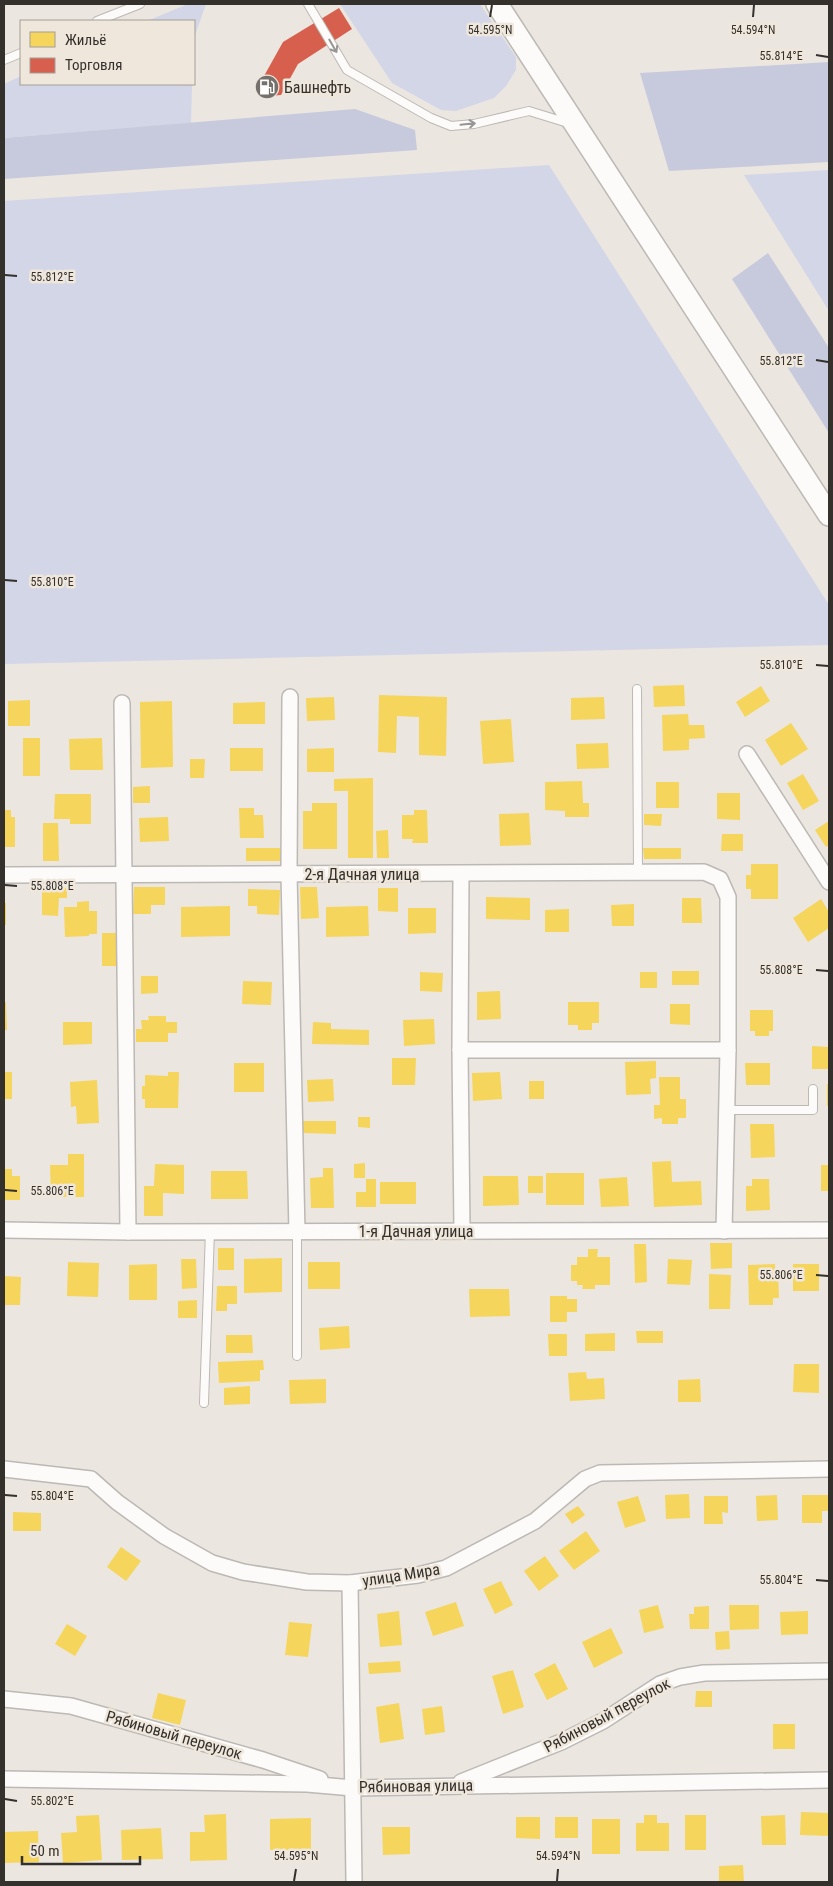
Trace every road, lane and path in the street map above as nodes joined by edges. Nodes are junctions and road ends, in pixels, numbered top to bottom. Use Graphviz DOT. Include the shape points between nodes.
graph roads {
  1 [pos="140,4"];
  2 [pos="308,4"];
  3 [pos="488,4"];
  4 [pos="497,4"];
  5 [pos="100,20"];
  6 [pos="20,53"];
  7 [pos="4,60"];
  8 [pos="571,125"];
  9 [pos="829,514"];
  10 [pos="637,690"];
  11 [pos="290,697"];
  12 [pos="122,703"];
  13 [pos="748,754"];
  14 [pos="638,873"];
  15 [pos="124,874"];
  16 [pos="289,874"];
  17 [pos="461,874"];
  18 [pos="4,875"];
  19 [pos="829,882"];
  20 [pos="460,1050"];
  21 [pos="728,1050"];
  22 [pos="813,1089"];
  23 [pos="727,1110"];
  24 [pos="4,1230"];
  25 [pos="462,1230"];
  26 [pos="829,1230"];
  27 [pos="210,1231"];
  28 [pos="724,1231"];
  29 [pos="128,1232"];
  30 [pos="297,1232"];
  31 [pos="297,1356"];
  32 [pos="204,1403"];
  33 [pos="829,1469"];
  34 [pos="4,1470"];
  35 [pos="350,1583"];
  36 [pos="829,1671"];
  37 [pos="4,1699"];
  38 [pos="4,1780"];
  39 [pos="829,1780"];
  40 [pos="450,1786"];
  41 [pos="346,1787"];
  42 [pos="354,1882"];
  1 -- 5 [label="lane"];
  2 -- 8 [label="lane, one-way" via="347,70 431,118 451,126 529,111"];
  3 -- 8 [label="main road"];
  4 -- 8 [label="main road"];
  6 -- 7 [label="lane"];
  8 -- 9 [label="main road"];
  10 -- 14 [label="lane"];
  11 -- 16 [label="street"];
  12 -- 15 [label="street"];
  13 -- 19 [label="street"];
  14 -- 17 [label="street, 2-я Дачная улица"];
  14 -- 21 [label="street, 2-я Дачная улица" via="704,872 720,879 728,897"];
  15 -- 16 [label="street, 2-я Дачная улица"];
  15 -- 18 [label="street, 2-я Дачная улица"];
  15 -- 29 [label="street"];
  16 -- 17 [label="street, 2-я Дачная улица"];
  16 -- 30 [label="street"];
  17 -- 20 [label="street"];
  20 -- 21 [label="street"];
  20 -- 25 [label="street"];
  21 -- 23 [label="street"];
  22 -- 23 [label="lane" via="813,1110"];
  23 -- 28 [label="street"];
  24 -- 29 [label="street, 1-я Дачная улица"];
  25 -- 28 [label="street, 1-я Дачная улица"];
  25 -- 30 [label="street, 1-я Дачная улица"];
  26 -- 28 [label="street, 1-я Дачная улица"];
  27 -- 29 [label="street, 1-я Дачная улица"];
  27 -- 30 [label="street, 1-я Дачная улица"];
  27 -- 32 [label="lane"];
  30 -- 31 [label="lane"];
  33 -- 35 [label="street, улица Мира" via="600,1473 585,1479 535,1521 446,1568 418,1576"];
  34 -- 35 [label="street, улица Мира" via="91,1480 164,1536 212,1563 242,1572 307,1582"];
  35 -- 41 [label="street"];
  36 -- 40 [label="street, Рябиновый переулок" via="704,1673 680,1677 660,1684 603,1721 561,1742"];
  37 -- 41 [label="street, Рябиновый переулок" via="71,1706 264,1760"];
  38 -- 41 [label="street, Рябиновая улица"];
  39 -- 40 [label="street, Рябиновая улица"];
  40 -- 41 [label="street, Рябиновая улица"];
  41 -- 42 [label="street"];
}
